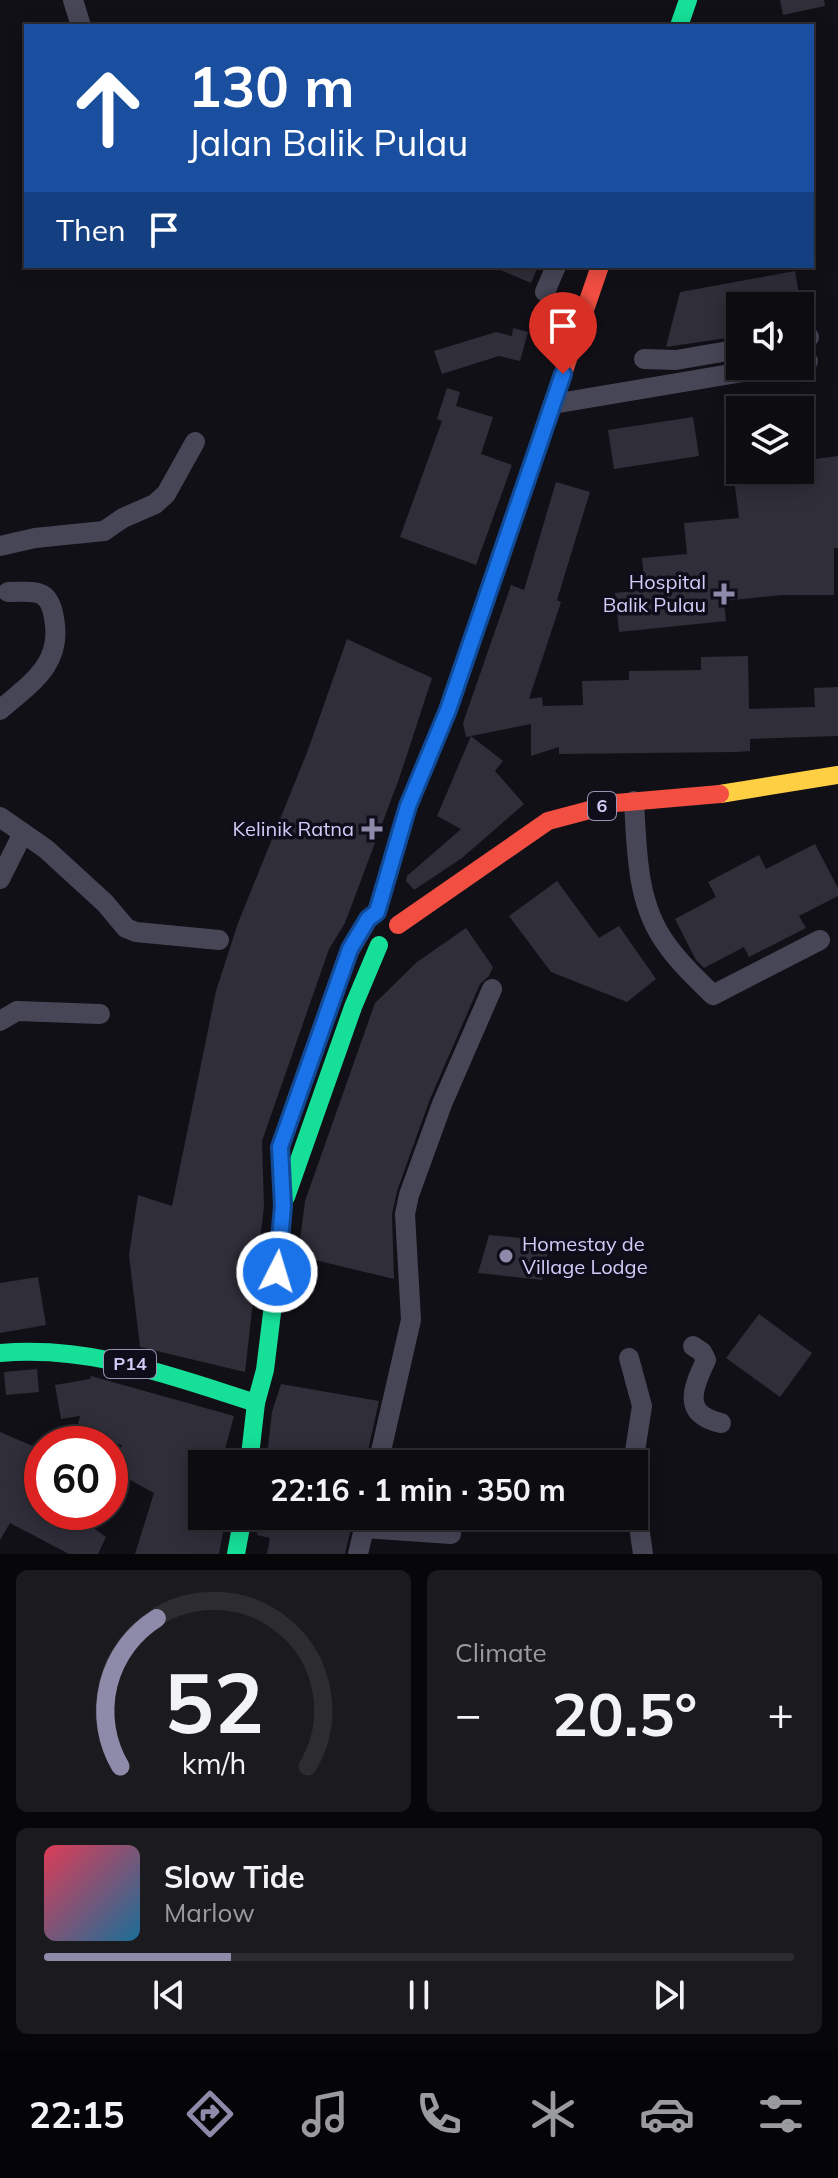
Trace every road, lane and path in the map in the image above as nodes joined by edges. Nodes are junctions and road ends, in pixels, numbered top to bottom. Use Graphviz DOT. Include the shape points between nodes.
graph roads {
  1 [pos="73,0"];
  2 [pos="688,0"];
  3 [pos="80,24"];
  4 [pos="680,24"];
  5 [pos="555,268"];
  6 [pos="599,268"];
  7 [pos="545,292"];
  8 [pos="726,351"];
  9 [pos="644,359"];
  10 [pos="726,375"];
  11 [pos="553,404"];
  12 [pos="195,442"];
  13 [pos="0,546"];
  14 [pos="8,592"];
  15 [pos="0,710"];
  16 [pos="838,775"];
  17 [pos="634,801"];
  18 [pos="0,817"];
  19 [pos="23,833"];
  20 [pos="0,879"];
  21 [pos="372,918"];
  22 [pos="398,925"];
  23 [pos="219,940"];
  24 [pos="820,940"];
  25 [pos="379,945"];
  26 [pos="492,989"];
  27 [pos="100,1014"];
  28 [pos="0,1021"];
  29 [pos="283,1206"];
  30 [pos="693,1346"];
  31 [pos="0,1353"];
  32 [pos="629,1358"];
  33 [pos="256,1403"];
  34 [pos="721,1423"];
  35 [pos="251,1450"];
  36 [pos="381,1450"];
  37 [pos="635,1450"];
  38 [pos="240,1530"];
  39 [pos="364,1530"];
  40 [pos="423,1530"];
  41 [pos="640,1530"];
  42 [pos="451,1534"];
  43 [pos="236,1554"];
  44 [pos="358,1554"];
  45 [pos="643,1554"];
  1 -- 3 [label="street"];
  2 -- 4 [label="main road"];
  5 -- 7 [label="street"];
  6 -- 11 [label="main road, 6"];
  8 -- 9 [label="street"];
  10 -- 11 [label="street"];
  11 -- 21 [label="main road, 6"];
  12 -- 13 [label="street" via="155,504 104,531"];
  14 -- 15 [label="street" via="47,596 58,640 29,686"];
  16 -- 17 [label="main road, 6" via="736,793"];
  17 -- 22 [label="main road, 6" via="568,812 548,821"];
  17 -- 24 [label="street" via="648,907 664,942 713,995"];
  18 -- 19 [label="street"];
  19 -- 20 [label="street"];
  19 -- 23 [label="street" via="74,874 126,928"];
  21 -- 22 [label="main road" via="393,916"];
  21 -- 25 [label="main road" via="369,940"];
  21 -- 29 [label="main road, 6" via="347,956 280,1147"];
  22 -- 25 [label="main road, 6" via="394,940"];
  25 -- 29 [label="main road, 6"];
  26 -- 36 [label="street" via="409,1195 405,1225 411,1320"];
  27 -- 28 [label="street" via="17,1011"];
  29 -- 33 [label="main road, 6" via="265,1370"];
  30 -- 34 [label="street" via="706,1360 693,1387 695,1406 706,1420"];
  31 -- 33 [label="main road, P14" via="82,1351"];
  32 -- 37 [label="street" via="642,1406"];
  33 -- 35 [label="main road"];
  38 -- 43 [label="main road"];
  39 -- 44 [label="street"];
  40 -- 42 [label="street"];
  41 -- 45 [label="street"];
}
